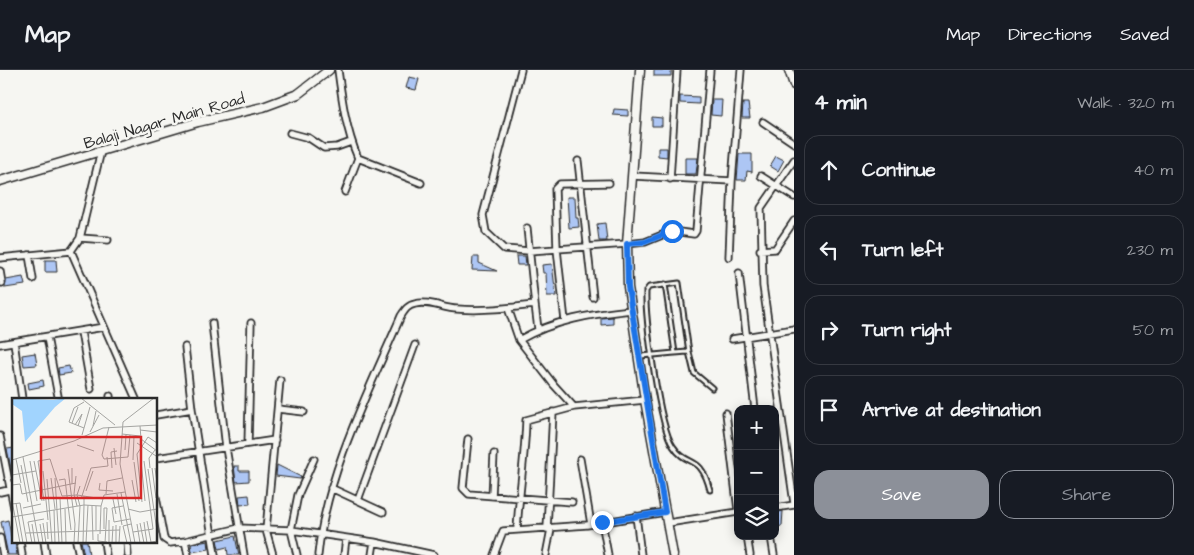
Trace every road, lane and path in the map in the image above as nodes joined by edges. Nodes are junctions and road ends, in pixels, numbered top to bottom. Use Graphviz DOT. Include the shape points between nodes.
graph roads {
  1 [pos="338,70"];
  2 [pos="520,70"];
  3 [pos="640,70"];
  4 [pos="678,70"];
  5 [pos="710,70"];
  6 [pos="741,70"];
  7 [pos="789,70"];
  8 [pos="327,71"];
  9 [pos="794,85"];
  10 [pos="763,122"];
  11 [pos="290,133"];
  12 [pos="351,142"];
  13 [pos="794,143"];
  14 [pos="101,151"];
  15 [pos="358,158"];
  16 [pos="794,160"];
  17 [pos="578,161"];
  18 [pos="633,176"];
  19 [pos="761,176"];
  20 [pos="670,179"];
  21 [pos="700,181"];
  22 [pos="0,182"];
  23 [pos="732,182"];
  24 [pos="420,183"];
  25 [pos="581,183"];
  26 [pos="609,184"];
  27 [pos="776,186"];
  28 [pos="344,192"];
  29 [pos="794,197"];
  30 [pos="794,221"];
  31 [pos="527,228"];
  32 [pos="80,238"];
  33 [pos="108,240"];
  34 [pos="627,244"];
  35 [pos="588,246"];
  36 [pos="557,249"];
  37 [pos="760,250"];
  38 [pos="71,251"];
  39 [pos="529,251"];
  40 [pos="29,255"];
  41 [pos="729,257"];
  42 [pos="0,258"];
  43 [pos="0,271"];
  44 [pos="739,273"];
  45 [pos="33,279"];
  46 [pos="2,283"];
  47 [pos="665,284"];
  48 [pos="593,296"];
  49 [pos="535,305"];
  50 [pos="508,308"];
  51 [pos="631,310"];
  52 [pos="565,321"];
  53 [pos="251,323"];
  54 [pos="212,324"];
  55 [pos="104,327"];
  56 [pos="538,329"];
  57 [pos="794,329"];
  58 [pos="81,332"];
  59 [pos="771,333"];
  60 [pos="47,337"];
  61 [pos="747,338"];
  62 [pos="732,339"];
  63 [pos="519,340"];
  64 [pos="14,342"];
  65 [pos="0,344"];
  66 [pos="415,345"];
  67 [pos="185,347"];
  68 [pos="689,352"];
  69 [pos="675,353"];
  70 [pos="652,355"];
  71 [pos="639,356"];
  72 [pos="280,380"];
  73 [pos="712,388"];
  74 [pos="91,389"];
  75 [pos="58,396"];
  76 [pos="22,398"];
  77 [pos="136,398"];
  78 [pos="645,400"];
  79 [pos="755,405"];
  80 [pos="574,407"];
  81 [pos="192,409"];
  82 [pos="278,409"];
  83 [pos="304,412"];
  84 [pos="553,412"];
  85 [pos="726,413"];
  86 [pos="158,415"];
  87 [pos="0,436"];
  88 [pos="468,439"];
  89 [pos="275,440"];
  90 [pos="248,444"];
  91 [pos="226,448"];
  92 [pos="200,451"];
  93 [pos="494,454"];
  94 [pos="158,458"];
  95 [pos="314,459"];
  96 [pos="580,460"];
  97 [pos="331,488"];
  98 [pos="12,489"];
  99 [pos="710,490"];
  100 [pos="0,492"];
  101 [pos="736,495"];
  102 [pos="492,496"];
  103 [pos="519,498"];
  104 [pos="358,500"];
  105 [pos="548,500"];
  106 [pos="572,502"];
  107 [pos="794,504"];
  108 [pos="158,506"];
  109 [pos="779,507"];
  110 [pos="383,512"];
  111 [pos="665,512"];
  112 [pos="734,512"];
  113 [pos="636,516"];
  114 [pos="602,522"];
  115 [pos="668,523"];
  116 [pos="591,524"];
  117 [pos="239,528"];
  118 [pos="549,529"];
  119 [pos="266,530"];
  120 [pos="291,530"];
  121 [pos="517,530"];
  122 [pos="320,534"];
  123 [pos="212,535"];
  124 [pos="0,538"];
  125 [pos="346,538"];
  126 [pos="748,540"];
  127 [pos="772,540"];
  128 [pos="185,541"];
  129 [pos="20,542"];
  130 [pos="44,542"];
  131 [pos="76,542"];
  132 [pos="104,542"];
  133 [pos="127,542"];
  134 [pos="374,542"];
  135 [pos="3,555"];
  136 [pos="22,555"];
  137 [pos="46,555"];
  138 [pos="79,555"];
  139 [pos="106,555"];
  140 [pos="128,555"];
  141 [pos="188,555"];
  142 [pos="215,555"];
  143 [pos="244,555"];
  144 [pos="273,555"];
  145 [pos="297,555"];
  146 [pos="318,555"];
  147 [pos="344,555"];
  148 [pos="372,555"];
  149 [pos="434,555"];
  150 [pos="494,555"];
  151 [pos="546,555"];
  152 [pos="608,555"];
  153 [pos="641,555"];
  154 [pos="672,555"];
  155 [pos="750,555"];
  156 [pos="774,555"];
  1 -- 12 [label="street"];
  2 -- 39 [label="street" via="484,215 486,232 504,249"];
  3 -- 18 [label="street"];
  4 -- 20 [label="street"];
  5 -- 21 [label="street"];
  6 -- 23 [label="street"];
  7 -- 9 [label="street"];
  8 -- 14 [label="street, Balaji Nagar Main Road" via="298,94 263,107 198,122"];
  10 -- 13 [label="street"];
  11 -- 12 [label="street" via="309,138 324,148"];
  12 -- 15 [label="street"];
  14 -- 22 [label="street, Balaji Nagar Main Road"];
  14 -- 32 [label="street"];
  15 -- 24 [label="street"];
  15 -- 28 [label="street"];
  16 -- 27 [label="street"];
  17 -- 25 [label="street"];
  18 -- 20 [label="street"];
  18 -- 34 [label="street"];
  19 -- 27 [label="street"];
  20 -- 21 [label="street"];
  21 -- 23 [label="street"];
  21 -- 34 [label="street" via="694,234 672,231 645,242"];
  23 -- 41 [label="street"];
  25 -- 26 [label="street"];
  25 -- 35 [label="street"];
  25 -- 36 [label="street" via="560,184 556,189"];
  27 -- 29 [label="street"];
  27 -- 37 [label="street" via="761,208"];
  30 -- 37 [label="street" via="775,249"];
  31 -- 39 [label="street"];
  32 -- 33 [label="street"];
  32 -- 38 [label="street"];
  34 -- 35 [label="street"];
  34 -- 51 [label="street"];
  35 -- 36 [label="street"];
  35 -- 48 [label="street"];
  36 -- 39 [label="street"];
  36 -- 52 [label="street"];
  37 -- 59 [label="street"];
  38 -- 40 [label="street"];
  38 -- 55 [label="street"];
  39 -- 49 [label="street"];
  40 -- 42 [label="street"];
  40 -- 45 [label="street"];
  43 -- 46 [label="street"];
  44 -- 61 [label="street"];
  47 -- 68 [label="lane" via="679,283"];
  47 -- 69 [label="lane"];
  47 -- 70 [label="lane" via="649,287 646,291"];
  49 -- 50 [label="street"];
  49 -- 56 [label="street"];
  50 -- 63 [label="street"];
  50 -- 97 [label="street" via="457,309 425,303 406,308 362,406"];
  51 -- 52 [label="street"];
  51 -- 71 [label="street"];
  52 -- 56 [label="street"];
  53 -- 90 [label="street"];
  54 -- 91 [label="street"];
  55 -- 58 [label="street"];
  55 -- 77 [label="street"];
  56 -- 63 [label="street"];
  57 -- 59 [label="street"];
  58 -- 60 [label="street"];
  58 -- 74 [label="street"];
  59 -- 61 [label="street"];
  59 -- 107 [label="street"];
  60 -- 64 [label="street"];
  60 -- 75 [label="street"];
  61 -- 62 [label="street"];
  61 -- 79 [label="street"];
  63 -- 80 [label="street"];
  64 -- 65 [label="street"];
  64 -- 76 [label="street"];
  66 -- 104 [label="street"];
  67 -- 81 [label="street"];
  68 -- 69 [label="lane"];
  68 -- 73 [label="lane" via="694,373"];
  69 -- 70 [label="lane"];
  70 -- 71 [label="lane"];
  70 -- 99 [label="lane" via="669,439 678,452 704,470"];
  71 -- 78 [label="street"];
  72 -- 82 [label="street"];
  78 -- 80 [label="street"];
  78 -- 111 [label="street"];
  80 -- 84 [label="street"];
  81 -- 86 [label="street"];
  81 -- 92 [label="street"];
  82 -- 83 [label="street"];
  82 -- 89 [label="street"];
  84 -- 103 [label="street" via="526,420"];
  84 -- 105 [label="street"];
  85 -- 101 [label="street"];
  87 -- 98 [label="street"];
  88 -- 102 [label="street" via="463,488 469,494"];
  89 -- 90 [label="street"];
  89 -- 119 [label="street"];
  90 -- 91 [label="street"];
  91 -- 92 [label="street"];
  91 -- 117 [label="street"];
  92 -- 94 [label="street"];
  92 -- 123 [label="street"];
  93 -- 102 [label="street"];
  95 -- 120 [label="street" via="298,494"];
  96 -- 116 [label="street"];
  97 -- 104 [label="street"];
  97 -- 122 [label="street"];
  98 -- 100 [label="street"];
  102 -- 103 [label="street"];
  103 -- 105 [label="street"];
  103 -- 121 [label="street"];
  104 -- 110 [label="street"];
  105 -- 106 [label="street"];
  105 -- 118 [label="street"];
  107 -- 109 [label="street"];
  108 -- 128 [label="street" via="166,542"];
  111 -- 113 [label="street"];
  111 -- 115 [label="street"];
  112 -- 115 [label="street"];
  113 -- 114 [label="street"];
  113 -- 153 [label="street"];
  114 -- 116 [label="street"];
  114 -- 152 [label="street"];
  115 -- 154 [label="street"];
  116 -- 118 [label="street"];
  117 -- 119 [label="street"];
  117 -- 123 [label="street"];
  117 -- 143 [label="street"];
  118 -- 121 [label="street"];
  118 -- 151 [label="street"];
  119 -- 120 [label="street"];
  119 -- 144 [label="street"];
  120 -- 122 [label="street"];
  120 -- 145 [label="street"];
  121 -- 150 [label="street" via="503,531"];
  122 -- 125 [label="street"];
  122 -- 146 [label="street"];
  123 -- 128 [label="street"];
  123 -- 142 [label="street"];
  124 -- 135 [label="street"];
  125 -- 134 [label="street"];
  125 -- 147 [label="street"];
  126 -- 155 [label="street"];
  127 -- 156 [label="street"];
  128 -- 141 [label="street"];
  129 -- 136 [label="street"];
  130 -- 137 [label="street"];
  131 -- 138 [label="street"];
  132 -- 139 [label="street"];
  133 -- 140 [label="street"];
  134 -- 148 [label="street"];
  134 -- 149 [label="street"];
}
